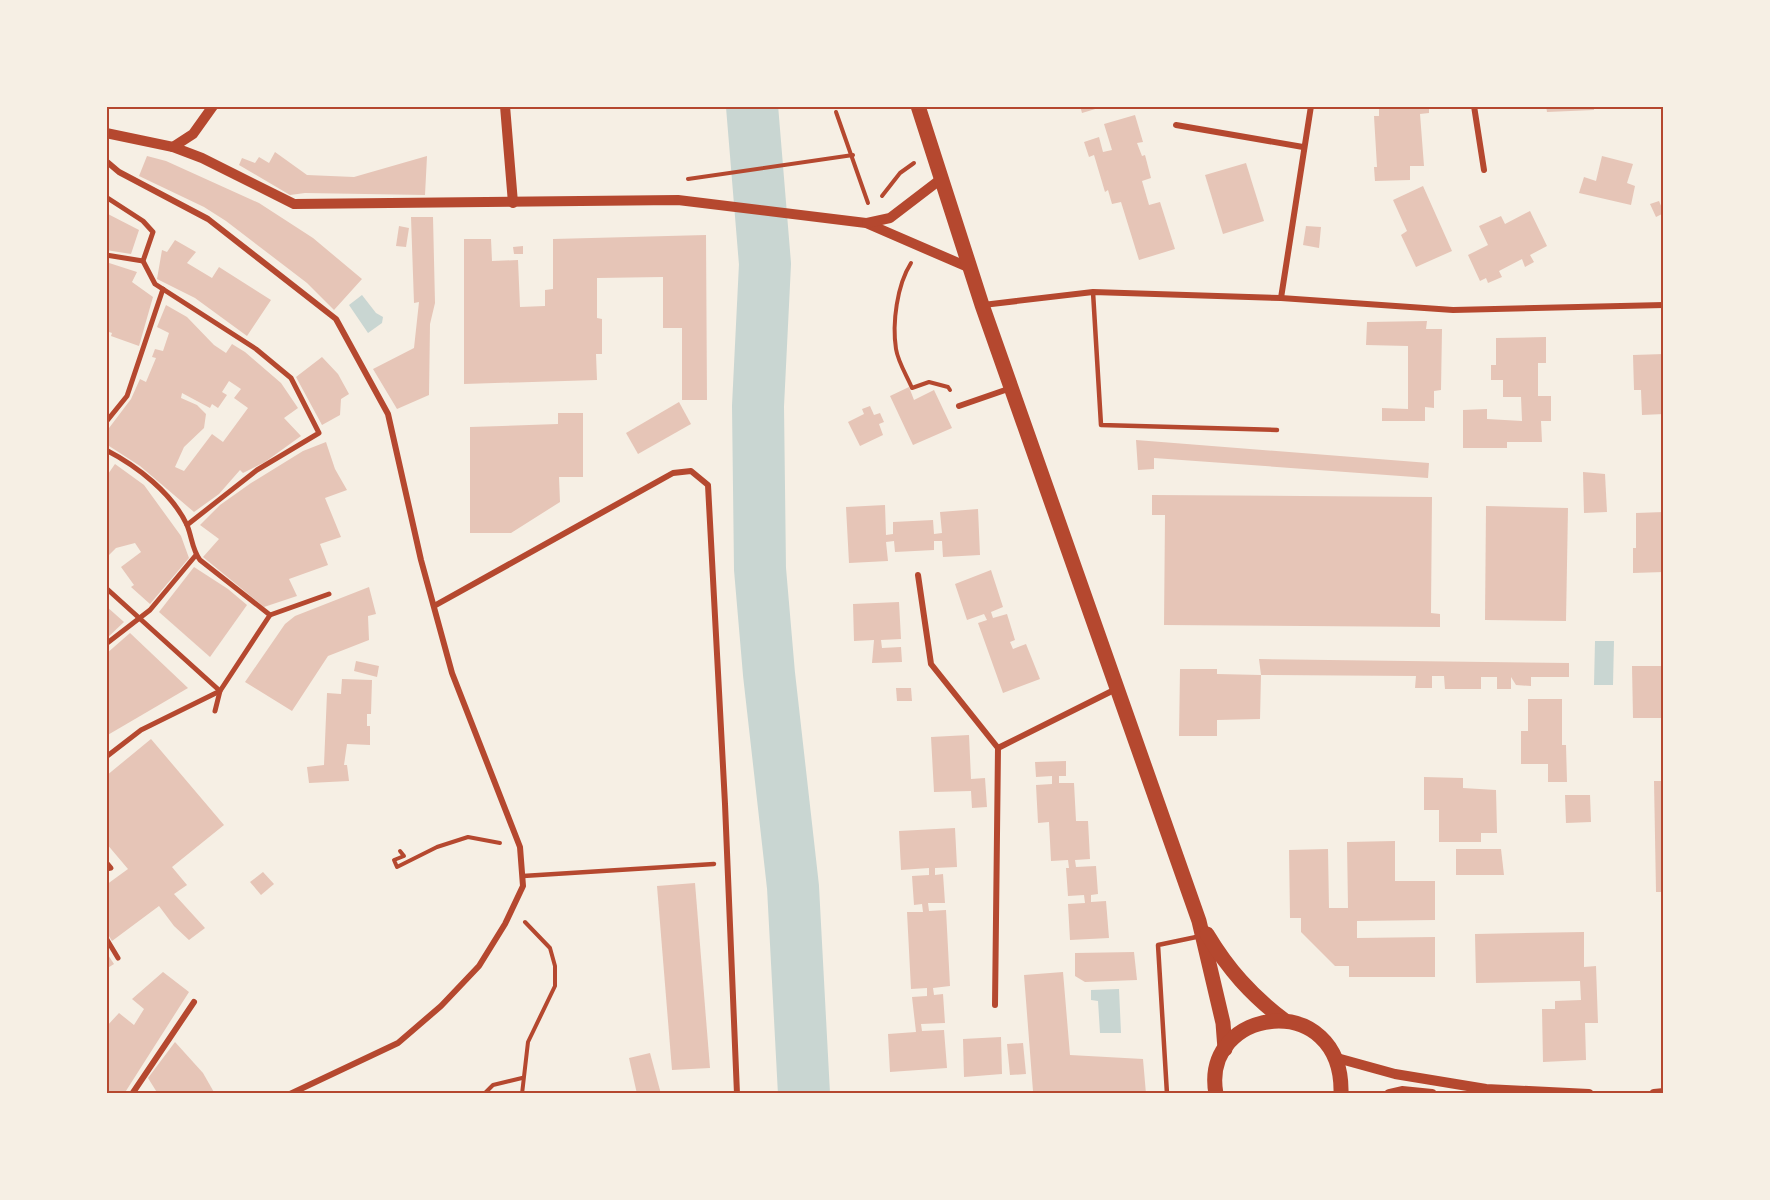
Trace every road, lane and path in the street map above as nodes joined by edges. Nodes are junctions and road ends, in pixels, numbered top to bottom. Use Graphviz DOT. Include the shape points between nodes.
graph roads {
  1 [pos="213,106"];
  2 [pos="505,106"];
  3 [pos="918,106"];
  4 [pos="1311,106"];
  5 [pos="1474,106"];
  6 [pos="836,111"];
  7 [pos="1176,125"];
  8 [pos="106,133"];
  9 [pos="172,147"];
  10 [pos="1303,147"];
  11 [pos="932,151"];
  12 [pos="853,155"];
  13 [pos="106,161"];
  14 [pos="1484,170"];
  15 [pos="940,179"];
  16 [pos="684,180"];
  17 [pos="106,197"];
  18 [pos="878,201"];
  19 [pos="513,203"];
  20 [pos="872,206"];
  21 [pos="866,224"];
  22 [pos="922,247"];
  23 [pos="106,255"];
  24 [pos="143,261"];
  25 [pos="970,268"];
  26 [pos="163,289"];
  27 [pos="1093,292"];
  28 [pos="1281,298"];
  29 [pos="982,305"];
  30 [pos="1664,305"];
  31 [pos="1011,387"];
  32 [pos="959,406"];
  33 [pos="106,422"];
  34 [pos="1277,430"];
  35 [pos="106,450"];
  36 [pos="187,525"];
  37 [pos="196,555"];
  38 [pos="918,575"];
  39 [pos="106,588"];
  40 [pos="328,594"];
  41 [pos="434,606"];
  42 [pos="270,615"];
  43 [pos="139,618"];
  44 [pos="106,644"];
  45 [pos="1117,689"];
  46 [pos="220,691"];
  47 [pos="215,711"];
  48 [pos="999,748"];
  49 [pos="106,757"];
  50 [pos="520,847"];
  51 [pos="400,851"];
  52 [pos="106,862"];
  53 [pos="714,864"];
  54 [pos="106,869"];
  55 [pos="523,876"];
  56 [pos="513,909"];
  57 [pos="1200,929"];
  58 [pos="106,938"];
  59 [pos="118,958"];
  60 [pos="194,1002"];
  61 [pos="995,1005"];
  62 [pos="1284,1020"];
  63 [pos="1225,1049"];
  64 [pos="1337,1058"];
  65 [pos="522,1078"];
  66 [pos="132,1094"];
  67 [pos="290,1094"];
  68 [pos="484,1094"];
  69 [pos="522,1094"];
  70 [pos="737,1094"];
  71 [pos="1167,1094"];
  72 [pos="1216,1094"];
  73 [pos="1341,1094"];
  74 [pos="1389,1094"];
  75 [pos="1432,1094"];
  76 [pos="1589,1094"];
  77 [pos="1654,1094"];
  78 [pos="1664,1094"];
  1 -- 9 [label="street" via="193,134"];
  2 -- 19 [label="street"];
  3 -- 11 [label="main road"];
  4 -- 10 [label="street"];
  5 -- 14 [label="street"];
  6 -- 12 [label="path"];
  7 -- 10 [label="street"];
  8 -- 9 [label="street"];
  9 -- 19 [label="street" via="294,204"];
  10 -- 28 [label="street"];
  11 -- 15 [label="main road"];
  11 -- 18 [label="path" via="900,173"];
  12 -- 16 [label="path"];
  12 -- 20 [label="path" via="867,202"];
  13 -- 41 [label="street" via="119,172 208,219 336,320 388,414"];
  15 -- 21 [label="street" via="890,218"];
  15 -- 25 [label="main road"];
  17 -- 24 [label="street" via="153,232"];
  19 -- 21 [label="street" via="678,200"];
  21 -- 22 [label="street"];
  22 -- 25 [label="street"];
  22 -- 32 [label="path" via="906,272 895,324 896,351 912,388 929,382 948,387"];
  23 -- 24 [label="street"];
  24 -- 26 [label="street" via="155,284"];
  25 -- 29 [label="main road"];
  26 -- 33 [label="street" via="127,396"];
  26 -- 36 [label="street" via="256,349 291,378 319,433 257,470"];
  27 -- 28 [label="street"];
  27 -- 29 [label="street"];
  27 -- 34 [label="lane" via="1101,425"];
  28 -- 30 [label="street" via="1453,310"];
  29 -- 31 [label="main road"];
  31 -- 32 [label="street"];
  31 -- 45 [label="main road"];
  35 -- 36 [label="street" via="148,478"];
  36 -- 37 [label="street"];
  37 -- 42 [label="street"];
  37 -- 43 [label="street" via="166,595"];
  38 -- 48 [label="street" via="930,664"];
  39 -- 43 [label="street"];
  40 -- 42 [label="street"];
  41 -- 50 [label="street" via="452,673"];
  41 -- 70 [label="street" via="673,473 691,471 708,485"];
  42 -- 46 [label="street"];
  43 -- 44 [label="street"];
  43 -- 46 [label="street"];
  45 -- 48 [label="street"];
  45 -- 57 [label="main road"];
  46 -- 47 [label="street"];
  46 -- 49 [label="street" via="141,730"];
  48 -- 61 [label="street"];
  50 -- 51 [label="path" via="468,837 397,867 394,860 404,856"];
  50 -- 55 [label="street"];
  52 -- 54 [label="street" via="111,868"];
  53 -- 55 [label="lane"];
  55 -- 56 [label="street"];
  56 -- 65 [label="path" via="550,948 555,966 555,986 528,1042"];
  56 -- 67 [label="street" via="479,966 398,1043"];
  57 -- 62 [label="main road" via="1230,970"];
  57 -- 63 [label="main road" via="1223,1023"];
  57 -- 71 [label="lane" via="1158,945"];
  58 -- 59 [label="street"];
  60 -- 66 [label="street"];
  62 -- 63 [label="main road" via="1250,1026"];
  62 -- 64 [label="main road" via="1316,1032"];
  63 -- 72 [label="main road" via="1217,1067"];
  64 -- 73 [label="main road"];
  64 -- 76 [label="street" via="1395,1074 1486,1089"];
  65 -- 68 [label="path" via="493,1085"];
  65 -- 69 [label="path"];
  74 -- 75 [label="street"];
  77 -- 78 [label="street"];
}
